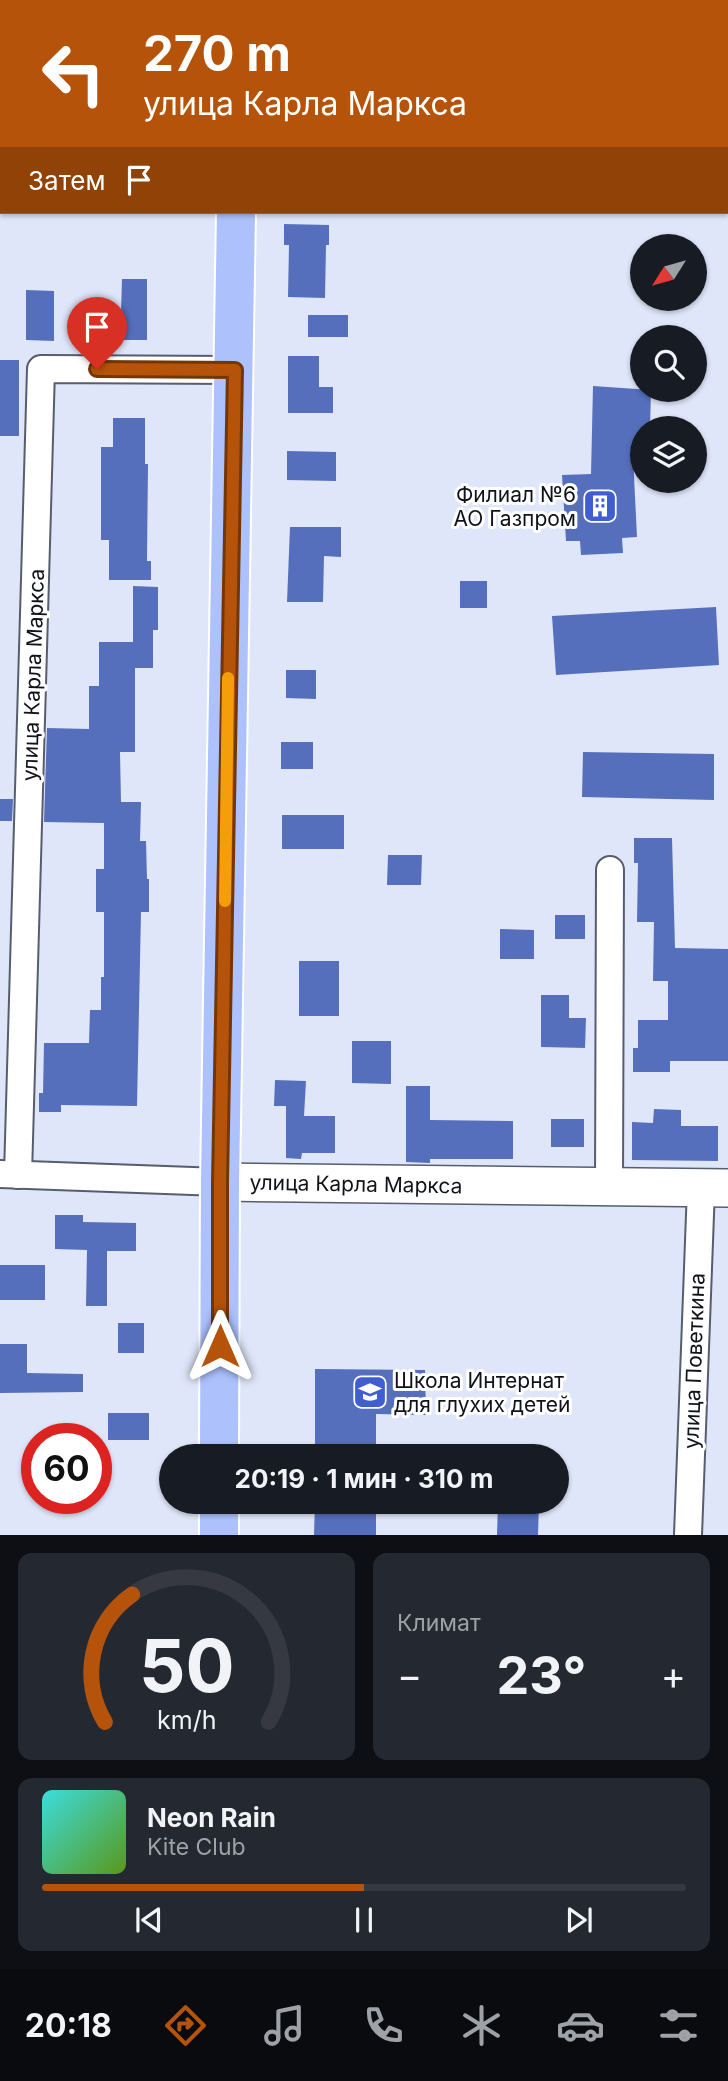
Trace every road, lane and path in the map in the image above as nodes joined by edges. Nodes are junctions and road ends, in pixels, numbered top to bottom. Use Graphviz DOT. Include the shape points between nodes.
graph roads {
  1 [pos="236,214"];
  2 [pos="235,370"];
  3 [pos="610,870"];
  4 [pos="9,1175"];
  5 [pos="220,1182"];
  6 [pos="609,1187"];
  7 [pos="715,1188"];
  8 [pos="219,1444"];
  9 [pos="219,1514"];
  10 [pos="219,1535"];
  11 [pos="688,1535"];
  1 -- 2 [label="main road"];
  2 -- 4 [label="street, улица Карла Маркса" via="41,369"];
  2 -- 5 [label="main road"];
  3 -- 6 [label="street"];
  4 -- 5 [label="street, улица Карла Маркса"];
  5 -- 6 [label="street, улица Карла Маркса"];
  5 -- 8 [label="main road"];
  6 -- 7 [label="street, улица Карла Маркса"];
  7 -- 11 [label="street, улица Поветкина"];
  9 -- 10 [label="main road"];
}
